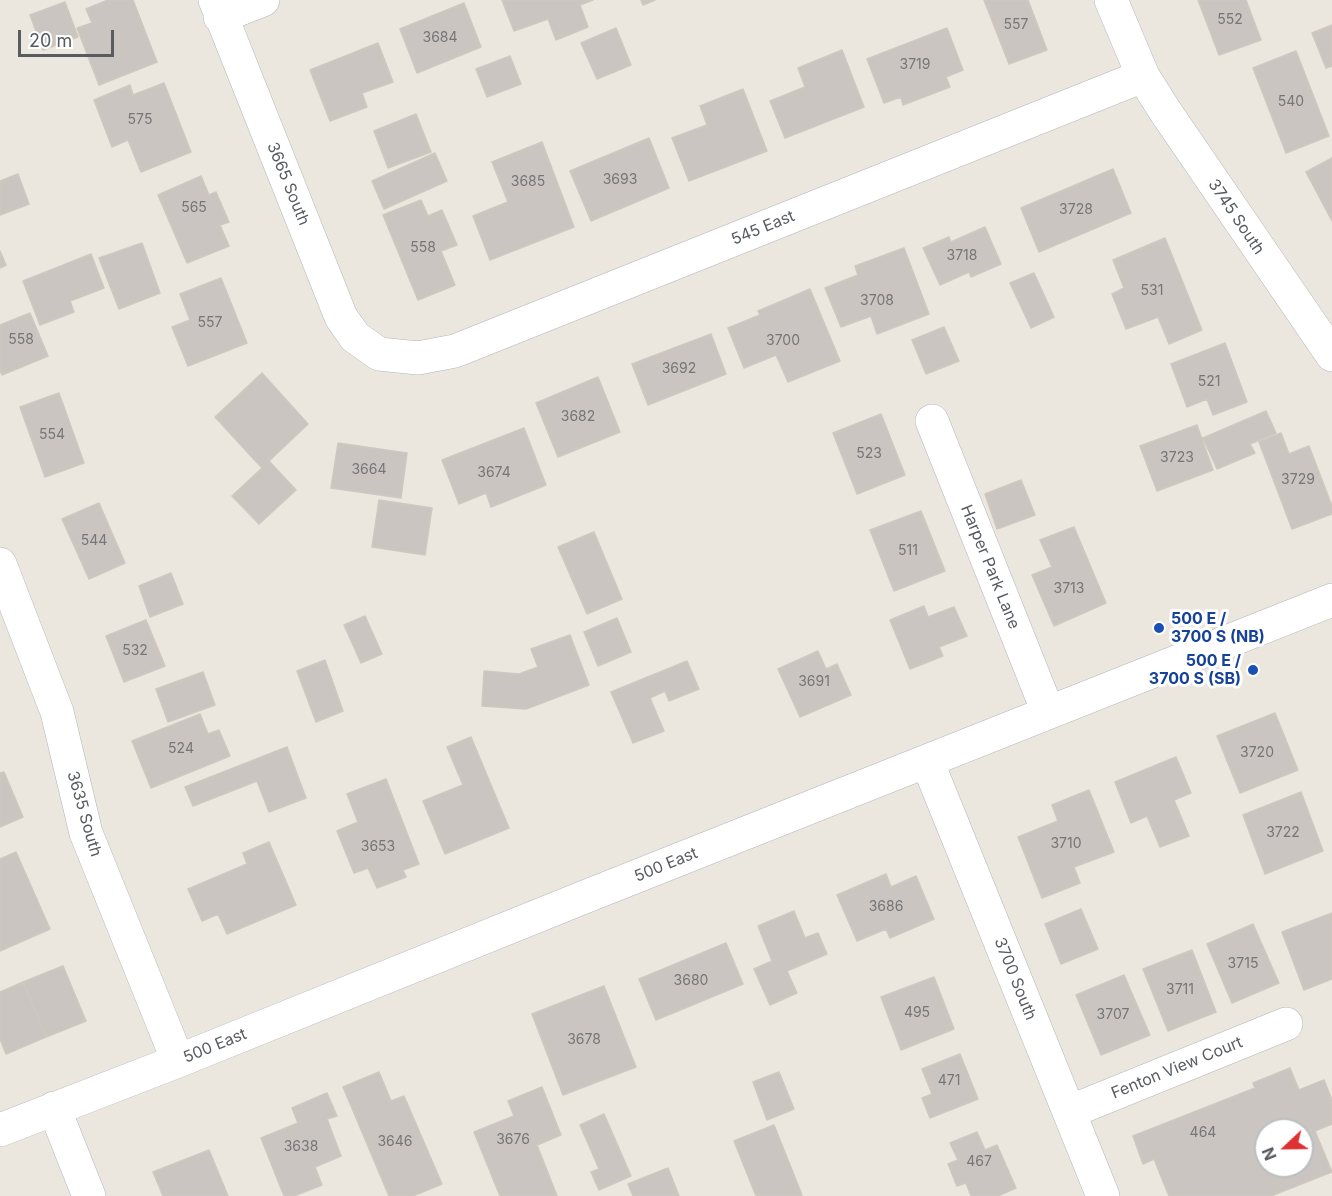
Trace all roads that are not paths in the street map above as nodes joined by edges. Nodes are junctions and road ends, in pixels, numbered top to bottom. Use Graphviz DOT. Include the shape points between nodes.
graph roads {
  1 [pos="263,0"];
  2 [pos="1111,0"];
  3 [pos="218,9"];
  4 [pos="1143,76"];
  5 [pos="379,354"];
  6 [pos="1332,356"];
  7 [pos="932,421"];
  8 [pos="0,564"];
  9 [pos="1332,600"];
  10 [pos="1048,712"];
  11 [pos="927,761"];
  12 [pos="1286,1024"];
  13 [pos="178,1061"];
  14 [pos="54,1108"];
  15 [pos="1069,1112"];
  16 [pos="0,1130"];
  17 [pos="89,1196"];
  18 [pos="1103,1196"];
  1 -- 3 [label="street"];
  2 -- 4 [label="street, 3745 South"];
  3 -- 5 [label="street, 3665 South" via="341,316 355,337"];
  4 -- 5 [label="street, 545 East" via="455,351 418,358"];
  4 -- 6 [label="street, 3745 South"];
  7 -- 10 [label="street, Harper Park Lane"];
  8 -- 13 [label="street, 3635 South" via="57,712 86,833"];
  9 -- 10 [label="street, 500 East"];
  10 -- 11 [label="street, 500 East"];
  11 -- 13 [label="street, 500 East"];
  11 -- 15 [label="street, 3700 South"];
  12 -- 15 [label="street, Fenton View Court"];
  13 -- 14 [label="street, 500 East"];
  14 -- 16 [label="street, 500 East"];
  14 -- 17 [label="street"];
  15 -- 18 [label="street, 3700 South"];
}
